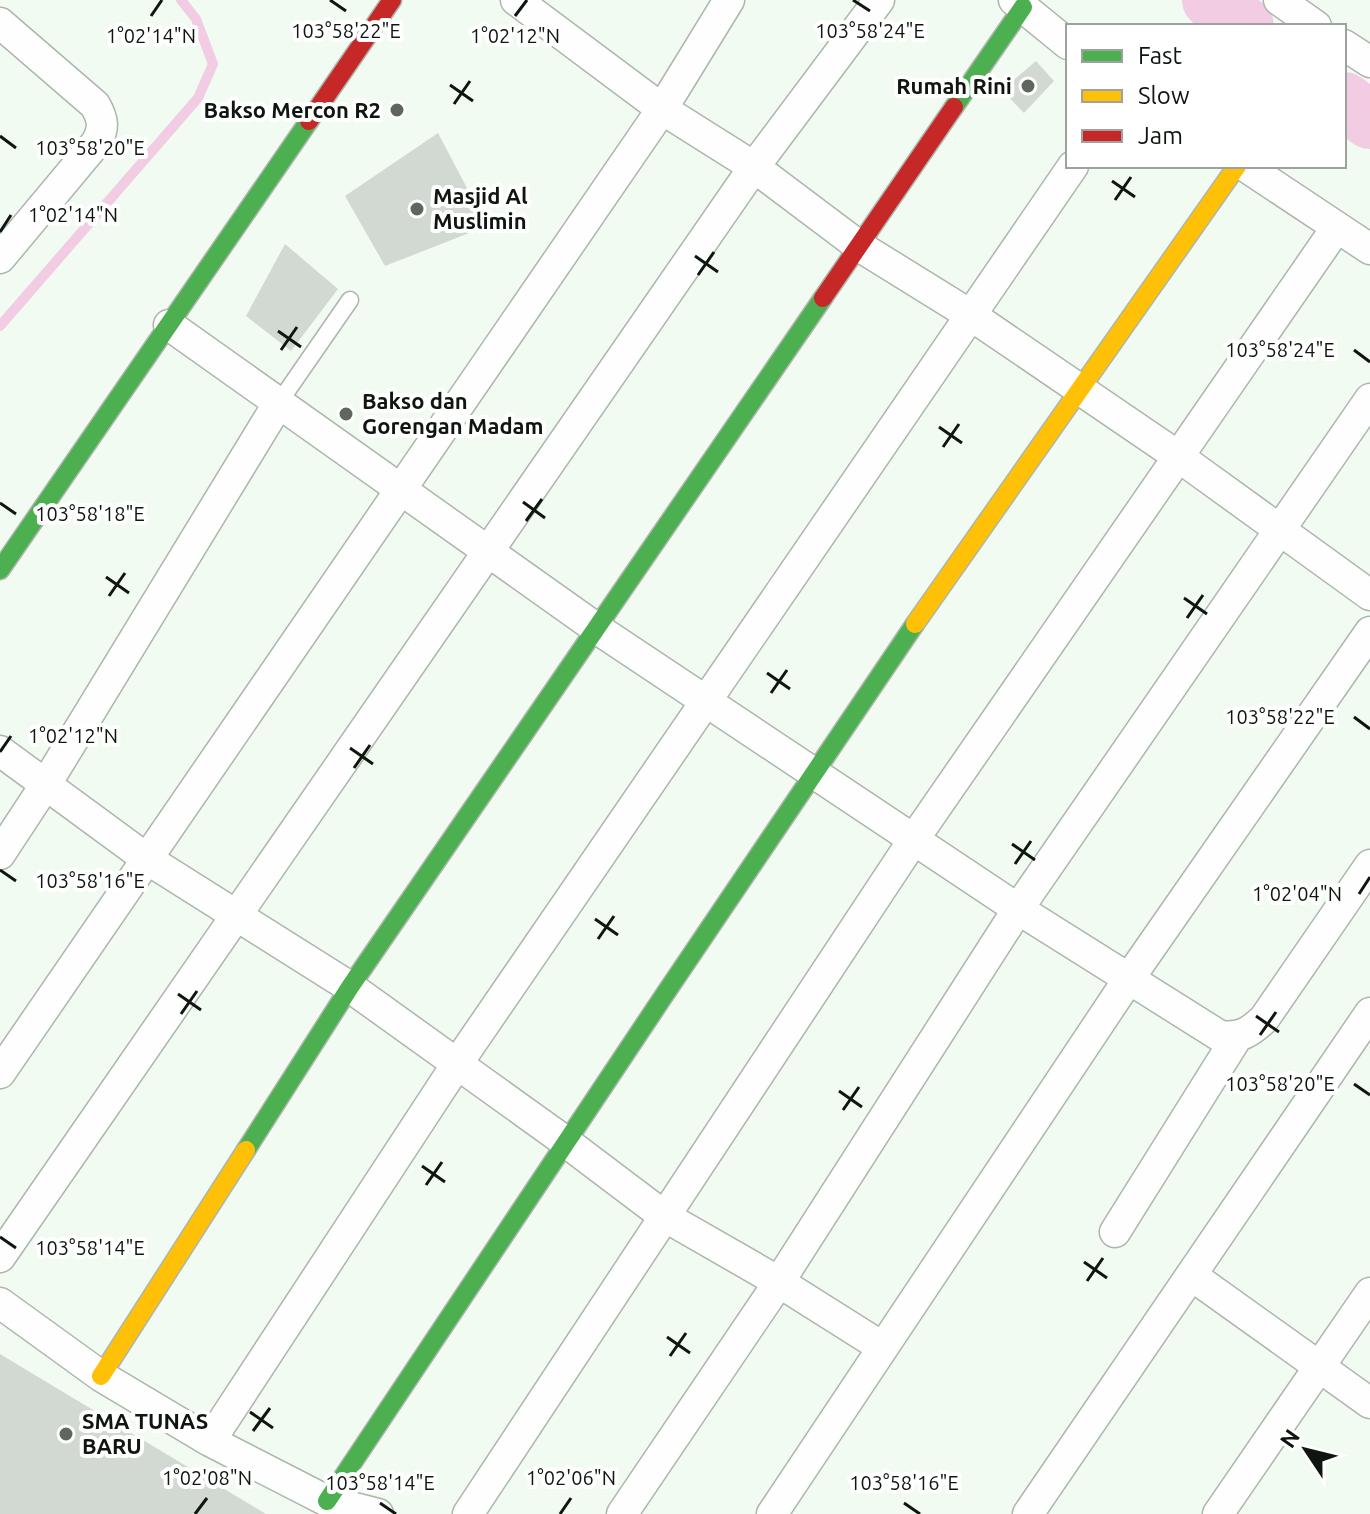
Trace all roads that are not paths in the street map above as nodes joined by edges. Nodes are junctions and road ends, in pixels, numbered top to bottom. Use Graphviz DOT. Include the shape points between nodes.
graph roads {
  1 [pos="392,0"];
  2 [pos="729,0"];
  3 [pos="879,0"];
  4 [pos="1279,0"];
  5 [pos="1018,3"];
  6 [pos="535,5"];
  7 [pos="0,23"];
  8 [pos="1313,24"];
  9 [pos="1066,42"];
  10 [pos="662,109"];
  11 [pos="754,167"];
  12 [pos="1072,168"];
  13 [pos="1236,168"];
  14 [pos="1248,168"];
  15 [pos="1337,227"];
  16 [pos="859,246"];
  17 [pos="1370,249"];
  18 [pos="0,258"];
  19 [pos="350,300"];
  20 [pos="972,316"];
  21 [pos="169,325"];
  22 [pos="1076,389"];
  23 [pos="1370,399"];
  24 [pos="278,404"];
  25 [pos="1179,457"];
  26 [pos="400,491"];
  27 [pos="1280,532"];
  28 [pos="488,553"];
  29 [pos="0,570"];
  30 [pos="1370,595"];
  31 [pos="596,628"];
  32 [pos="1370,632"];
  33 [pos="705,701"];
  34 [pos="0,751"];
  35 [pos="814,771"];
  36 [pos="46,784"];
  37 [pos="914,839"];
  38 [pos="0,854"];
  39 [pos="147,859"];
  40 [pos="1370,865"];
  41 [pos="1018,909"];
  42 [pos="237,915"];
  43 [pos="1128,980"];
  44 [pos="350,987"];
  45 [pos="1370,1013"];
  46 [pos="1237,1037"];
  47 [pos="457,1064"];
  48 [pos="0,1073"];
  49 [pos="566,1142"];
  50 [pos="664,1216"];
  51 [pos="1115,1232"];
  52 [pos="0,1257"];
  53 [pos="1191,1275"];
  54 [pos="779,1282"];
  55 [pos="1370,1293"];
  56 [pos="0,1303"];
  57 [pos="882,1347"];
  58 [pos="1319,1367"];
  59 [pos="101,1376"];
  60 [pos="1370,1403"];
  61 [pos="210,1441"];
  62 [pos="327,1501"];
  63 [pos="378,1514"];
  64 [pos="468,1514"];
  65 [pos="622,1514"];
  66 [pos="772,1514"];
  67 [pos="1028,1514"];
  68 [pos="1218,1514"];
  1 -- 21 [label="street"];
  2 -- 10 [label="street"];
  3 -- 11 [label="street"];
  4 -- 8 [label="street"];
  5 -- 9 [label="street"];
  5 -- 16 [label="street"];
  6 -- 10 [label="street"];
  7 -- 18 [label="street" via="95,105 103,123 96,143"];
  10 -- 11 [label="street"];
  10 -- 26 [label="street"];
  11 -- 16 [label="street"];
  11 -- 28 [label="street"];
  12 -- 20 [label="street"];
  13 -- 22 [label="street"];
  14 -- 15 [label="street"];
  15 -- 17 [label="street"];
  15 -- 25 [label="street"];
  16 -- 20 [label="street"];
  16 -- 31 [label="street"];
  19 -- 24 [label="lane"];
  20 -- 22 [label="street"];
  20 -- 33 [label="street"];
  21 -- 24 [label="street"];
  21 -- 29 [label="street"];
  22 -- 25 [label="street"];
  22 -- 35 [label="street"];
  23 -- 27 [label="street"];
  24 -- 26 [label="street"];
  24 -- 36 [label="street"];
  25 -- 27 [label="street"];
  25 -- 37 [label="street"];
  26 -- 28 [label="street"];
  26 -- 39 [label="street"];
  27 -- 30 [label="street"];
  27 -- 41 [label="street"];
  28 -- 31 [label="street"];
  28 -- 42 [label="street"];
  31 -- 33 [label="street"];
  31 -- 44 [label="street"];
  32 -- 43 [label="street"];
  33 -- 35 [label="street"];
  33 -- 47 [label="street"];
  34 -- 36 [label="street"];
  35 -- 37 [label="street"];
  35 -- 49 [label="street"];
  36 -- 38 [label="street"];
  36 -- 39 [label="street"];
  37 -- 41 [label="street"];
  37 -- 50 [label="street"];
  39 -- 42 [label="street"];
  39 -- 48 [label="street"];
  40 -- 46 [label="street" via="1264,1019"];
  41 -- 43 [label="street"];
  41 -- 54 [label="street"];
  42 -- 44 [label="street"];
  42 -- 52 [label="street"];
  43 -- 46 [label="street" via="1220,1036"];
  43 -- 57 [label="street"];
  44 -- 47 [label="street"];
  44 -- 59 [label="street"];
  45 -- 53 [label="street"];
  46 -- 51 [label="street"];
  47 -- 49 [label="street"];
  47 -- 61 [label="street"];
  49 -- 50 [label="street"];
  49 -- 62 [label="street"];
  50 -- 54 [label="street"];
  50 -- 64 [label="street"];
  53 -- 58 [label="street"];
  53 -- 67 [label="street"];
  54 -- 57 [label="street"];
  54 -- 65 [label="street"];
  55 -- 58 [label="street"];
  56 -- 59 [label="street"];
  57 -- 66 [label="street"];
  58 -- 60 [label="street"];
  58 -- 68 [label="street"];
  59 -- 61 [label="street"];
  61 -- 62 [label="street"];
  62 -- 63 [label="street"];
}
